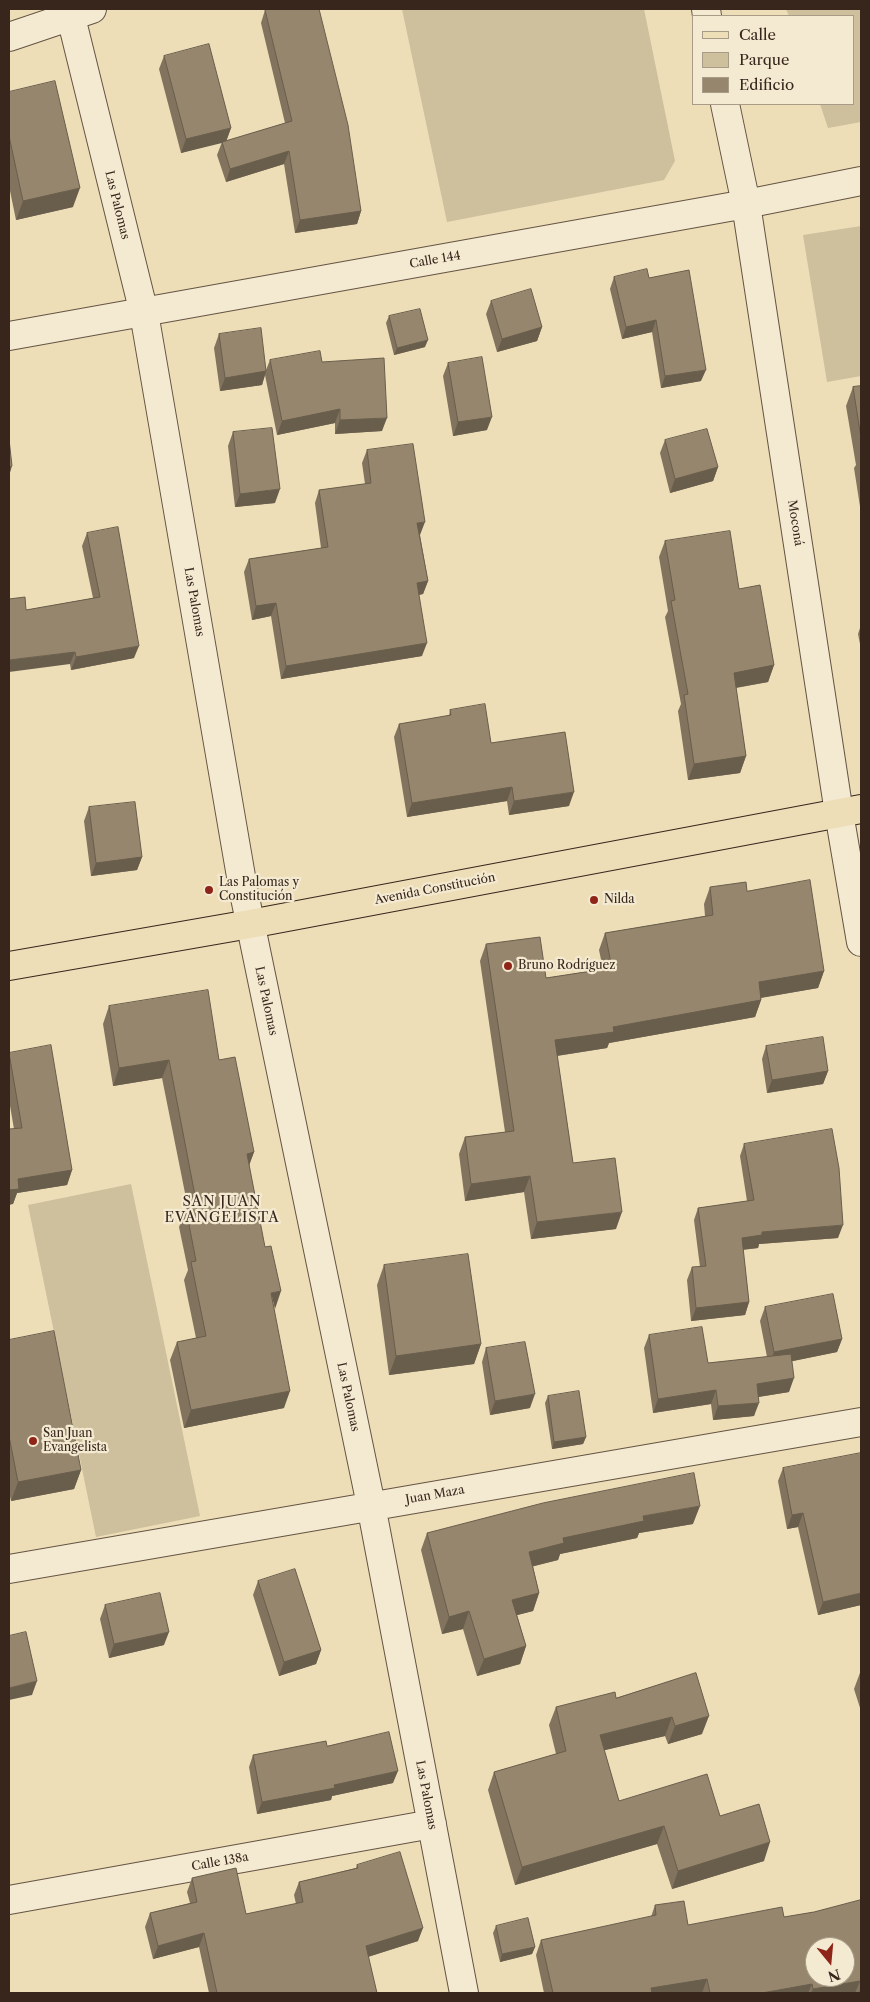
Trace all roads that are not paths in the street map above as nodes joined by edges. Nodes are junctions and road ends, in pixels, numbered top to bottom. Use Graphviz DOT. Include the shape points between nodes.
graph roads {
  1 [pos="77,11"];
  2 [pos="9,37"];
  3 [pos="725,105"];
  4 [pos="861,181"];
  5 [pos="746,204"];
  6 [pos="144,312"];
  7 [pos="9,336"];
  8 [pos="850,811"];
  9 [pos="250,924"];
  10 [pos="861,942"];
  11 [pos="9,966"];
  12 [pos="861,1422"];
  13 [pos="371,1506"];
  14 [pos="9,1569"];
  15 [pos="432,1824"];
  16 [pos="9,1900"];
  17 [pos="464,1993"];
  1 -- 2 [label="street"];
  1 -- 6 [label="street, Las Palomas"];
  3 -- 5 [label="street, Moconá"];
  4 -- 5 [label="street, Calle 144"];
  5 -- 6 [label="street, Calle 144"];
  5 -- 8 [label="street, Moconá"];
  6 -- 7 [label="street, Calle 144"];
  6 -- 9 [label="street, Las Palomas"];
  8 -- 9 [label="main road, Avenida Constitución"];
  8 -- 10 [label="street, Moconá"];
  9 -- 11 [label="main road, Avenida Constitución"];
  9 -- 13 [label="street, Las Palomas"];
  12 -- 13 [label="street, Juan Maza"];
  13 -- 14 [label="street, Juan Maza"];
  13 -- 15 [label="street, Las Palomas"];
  15 -- 16 [label="street, Calle 138a"];
  15 -- 17 [label="street, Las Palomas"];
}
